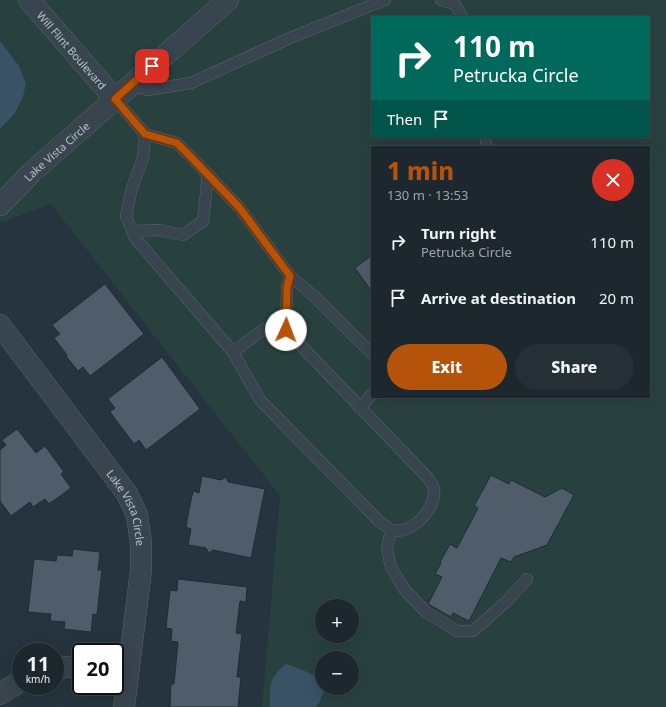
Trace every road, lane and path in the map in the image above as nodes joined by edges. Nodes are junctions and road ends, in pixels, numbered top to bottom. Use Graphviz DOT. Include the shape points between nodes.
graph roads {
  1 [pos="29,0"];
  2 [pos="228,0"];
  3 [pos="385,0"];
  4 [pos="441,0"];
  5 [pos="461,16"];
  6 [pos="130,85"];
  7 [pos="115,99"];
  8 [pos="145,134"];
  9 [pos="208,174"];
  10 [pos="0,205"];
  11 [pos="132,230"];
  12 [pos="290,276"];
  13 [pos="286,330"];
  14 [pos="4,338"];
  15 [pos="233,352"];
  16 [pos="371,353"];
  17 [pos="371,395"];
  18 [pos="360,408"];
  19 [pos="391,530"];
  20 [pos="526,579"];
  21 [pos="124,660"];
  22 [pos="12,687"];
  23 [pos="0,694"];
  24 [pos="123,695"];
  25 [pos="124,707"];
  1 -- 7 [label="street, Will Flint Boulevard"];
  2 -- 6 [label="street, Lake Vista Circle"];
  3 -- 6 [label="lane" via="290,38 191,83 146,90"];
  4 -- 5 [label="lane" via="455,4"];
  6 -- 7 [label="street, Lake Vista Circle"];
  7 -- 8 [label="lane"];
  7 -- 10 [label="street, Lake Vista Circle" via="32,172"];
  8 -- 9 [label="lane" via="177,143"];
  8 -- 11 [label="lane" via="143,158 132,188 126,216"];
  9 -- 11 [label="lane" via="203,222 183,235 159,230"];
  9 -- 12 [label="lane" via="239,207"];
  11 -- 15 [label="lane" via="143,249"];
  12 -- 13 [label="lane" via="287,287"];
  12 -- 16 [label="lane" via="314,296"];
  13 -- 15 [label="lane" via="264,329"];
  13 -- 18 [label="lane"];
  14 -- 21 [label="street, Lake Vista Circle" via="113,475 127,494 137,515 141,570"];
  15 -- 19 [label="lane" via="260,400 378,520"];
  17 -- 18 [label="lane"];
  18 -- 19 [label="lane" via="428,478 434,489 432,504 423,519 402,530"];
  19 -- 20 [label="lane" via="387,549 392,567 404,589 426,612 457,631 473,631 508,600"];
  22 -- 23 [label="street"];
  24 -- 25 [label="street, Lake Vista Circle"];
}
